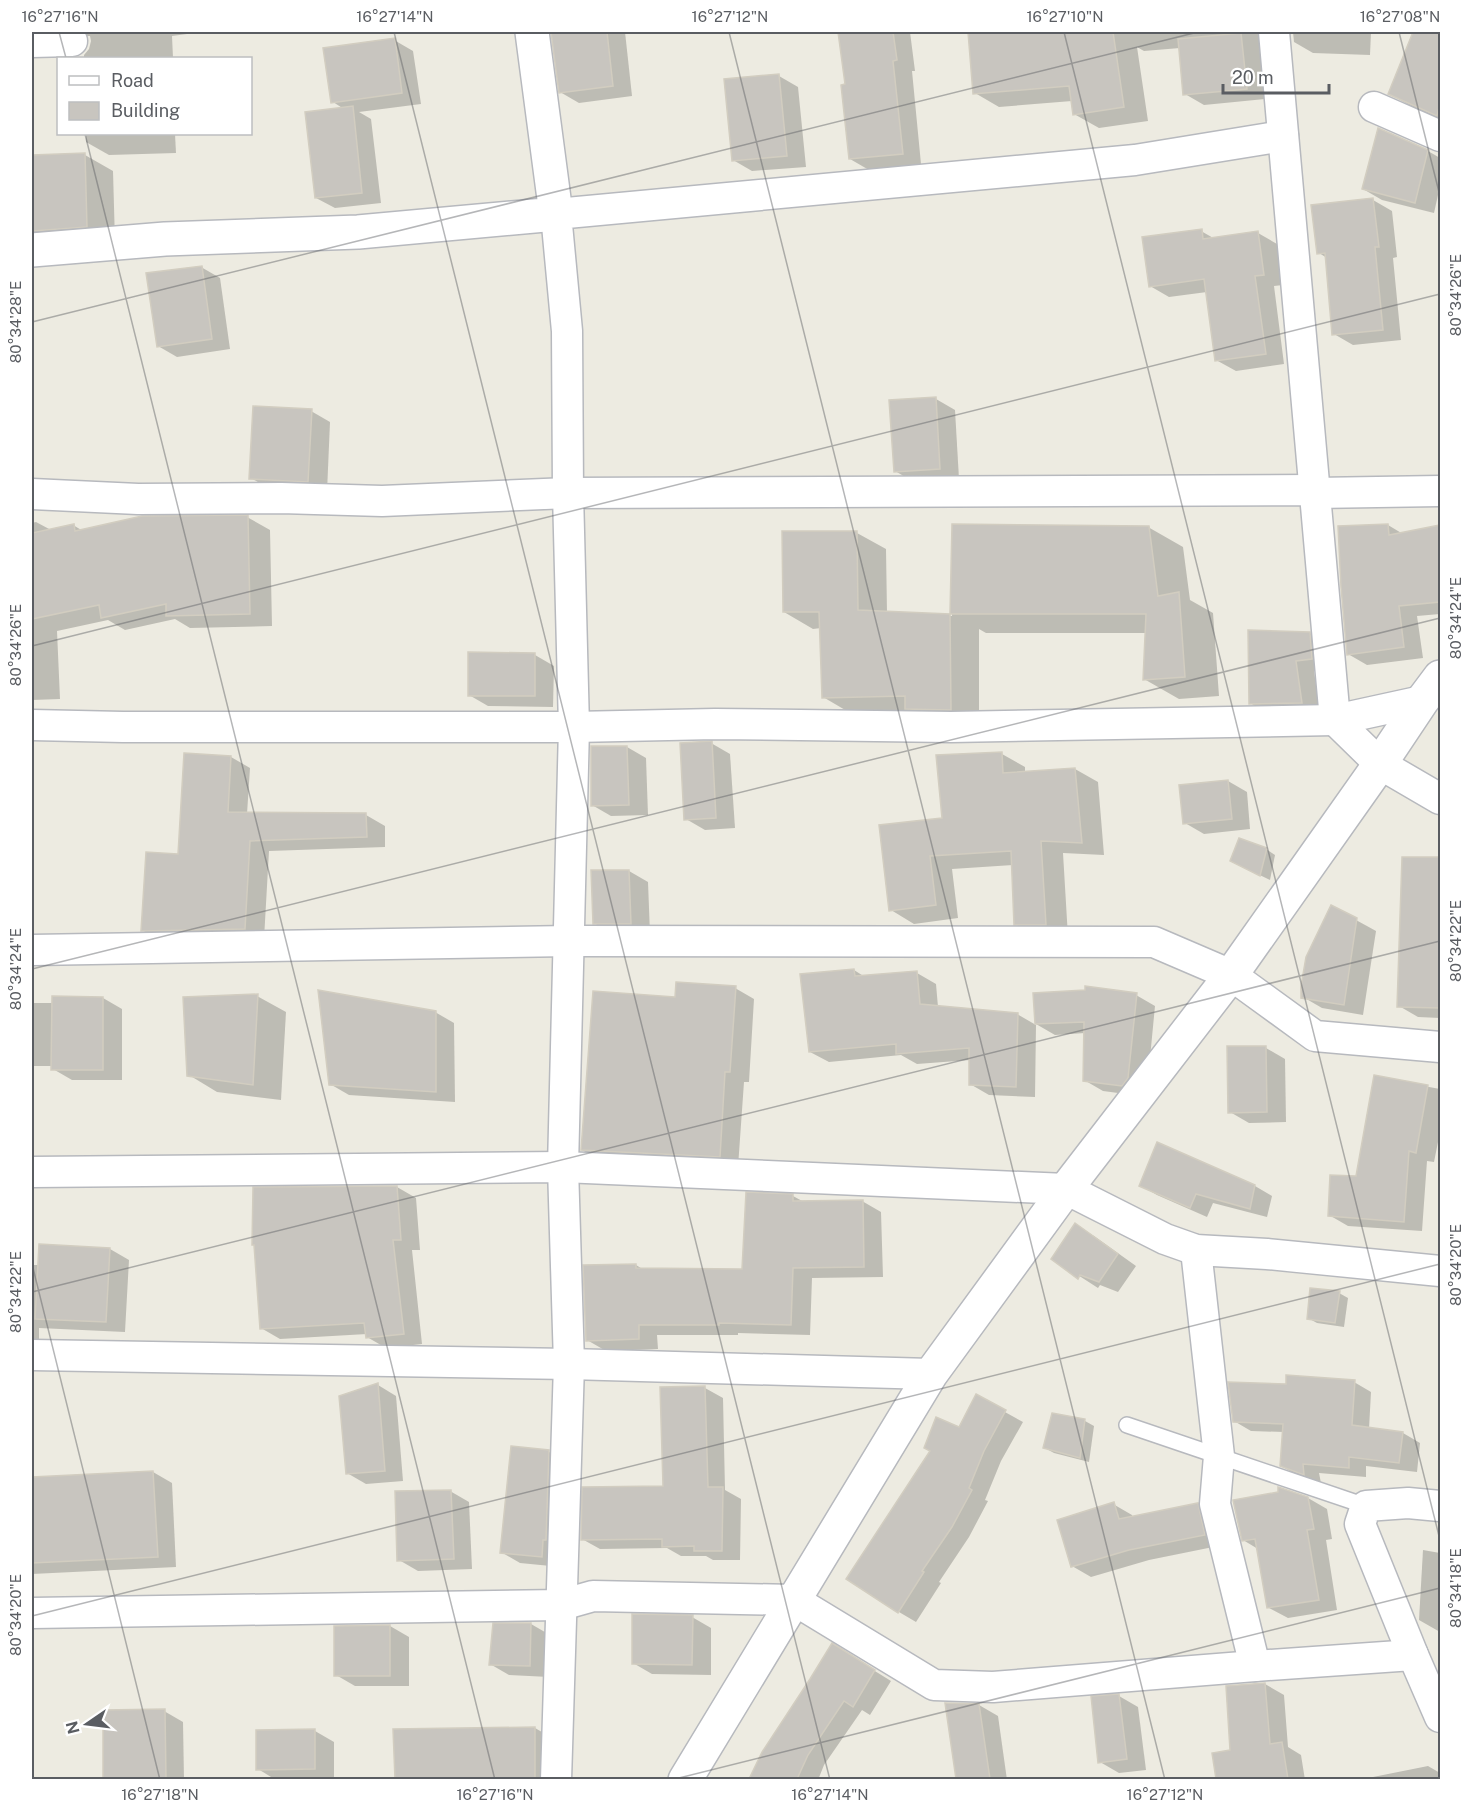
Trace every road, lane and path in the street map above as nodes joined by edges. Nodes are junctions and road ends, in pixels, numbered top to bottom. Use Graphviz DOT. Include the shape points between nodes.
graph roads {
  1 [pos="532,32"];
  2 [pos="1274,32"];
  3 [pos="72,41"];
  4 [pos="32,42"];
  5 [pos="1374,107"];
  6 [pos="1283,136"];
  7 [pos="1440,136"];
  8 [pos="556,214"];
  9 [pos="32,250"];
  10 [pos="1440,491"];
  11 [pos="568,493"];
  12 [pos="1315,493"];
  13 [pos="32,494"];
  14 [pos="1431,689"];
  15 [pos="1335,720"];
  16 [pos="32,724"];
  17 [pos="574,728"];
  18 [pos="1380,764"];
  19 [pos="1440,800"];
  20 [pos="570,941"];
  21 [pos="32,950"];
  22 [pos="1231,975"];
  23 [pos="1440,1047"];
  24 [pos="563,1167"];
  25 [pos="32,1172"];
  26 [pos="1066,1188"];
  27 [pos="1196,1250"];
  28 [pos="1440,1271"];
  29 [pos="32,1355"];
  30 [pos="569,1364"];
  31 [pos="931,1374"];
  32 [pos="1128,1425"];
  33 [pos="1219,1456"];
  34 [pos="1366,1506"];
  35 [pos="1440,1506"];
  36 [pos="794,1600"];
  37 [pos="561,1605"];
  38 [pos="32,1612"];
  39 [pos="1413,1655"];
  40 [pos="1255,1666"];
  41 [pos="1440,1717"];
  42 [pos="556,1779"];
  43 [pos="685,1779"];
  1 -- 8 [label="street"];
  2 -- 6 [label="street"];
  3 -- 4 [label="street"];
  5 -- 7 [label="street"];
  6 -- 8 [label="street" via="1135,160"];
  6 -- 12 [label="street"];
  8 -- 9 [label="street" via="358,232 165,239"];
  8 -- 11 [label="street" via="567,331"];
  10 -- 12 [label="street"];
  11 -- 12 [label="street"];
  11 -- 13 [label="street" via="382,501"];
  11 -- 17 [label="street"];
  12 -- 15 [label="street"];
  14 -- 15 [label="street"];
  14 -- 18 [label="street"];
  15 -- 17 [label="street"];
  15 -- 18 [label="street"];
  16 -- 17 [label="street" via="123,728"];
  17 -- 20 [label="street"];
  18 -- 19 [label="street"];
  18 -- 22 [label="street"];
  20 -- 21 [label="street"];
  20 -- 22 [label="street" via="1154,942"];
  20 -- 24 [label="street"];
  22 -- 23 [label="street" via="1315,1036"];
  22 -- 26 [label="street"];
  24 -- 25 [label="street"];
  24 -- 26 [label="street"];
  24 -- 30 [label="street"];
  26 -- 27 [label="street" via="1165,1239"];
  26 -- 31 [label="street"];
  27 -- 28 [label="street"];
  27 -- 33 [label="street"];
  29 -- 30 [label="street"];
  30 -- 31 [label="street"];
  30 -- 37 [label="street"];
  31 -- 36 [label="street"];
  32 -- 33 [label="lane"];
  33 -- 34 [label="lane"];
  33 -- 40 [label="street" via="1215,1504"];
  34 -- 35 [label="street"];
  34 -- 39 [label="street" via="1360,1524"];
  36 -- 37 [label="street" via="593,1596"];
  36 -- 40 [label="street" via="934,1685 993,1687"];
  36 -- 43 [label="street"];
  37 -- 38 [label="street"];
  37 -- 42 [label="street"];
  39 -- 40 [label="street"];
  39 -- 41 [label="street"];
}
